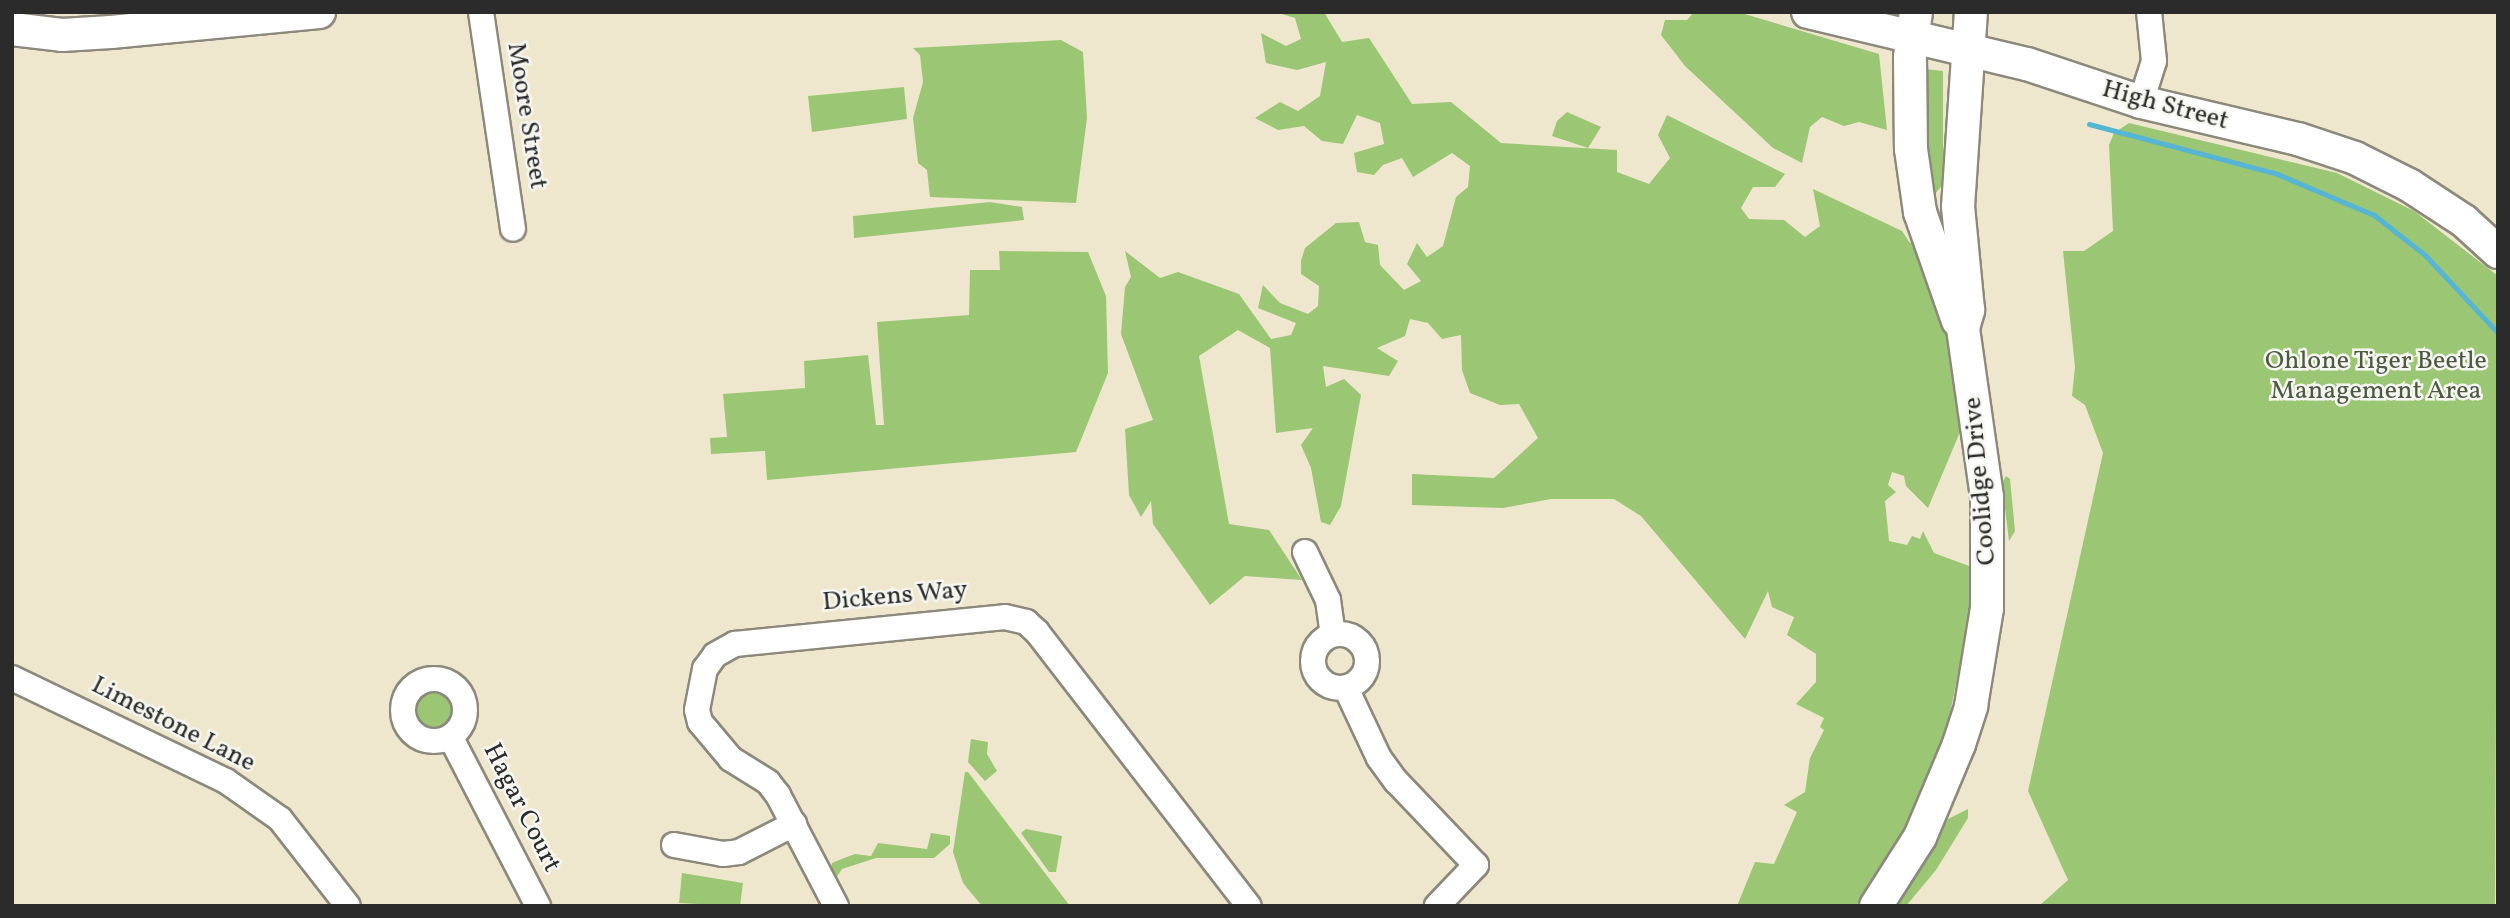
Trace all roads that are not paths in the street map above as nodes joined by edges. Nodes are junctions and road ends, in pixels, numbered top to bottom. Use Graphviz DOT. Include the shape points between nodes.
graph roads {
  1 [pos="319,12"];
  2 [pos="481,12"];
  3 [pos="1808,12"];
  4 [pos="1971,12"];
  5 [pos="2149,12"];
  6 [pos="1914,25"];
  7 [pos="12,29"];
  8 [pos="1969,50"];
  9 [pos="2141,102"];
  10 [pos="513,229"];
  11 [pos="2498,252"];
  12 [pos="1963,328"];
  13 [pos="1305,551"];
  14 [pos="1333,634"];
  15 [pos="12,678"];
  16 [pos="1346,688"];
  17 [pos="451,738"];
  18 [pos="794,824"];
  19 [pos="674,845"];
  20 [pos="348,906"];
  21 [pos="538,906"];
  22 [pos="836,906"];
  23 [pos="1249,906"];
  24 [pos="1437,906"];
  25 [pos="1876,906"];
  1 -- 7 [label="main road" via="87,34"];
  2 -- 10 [label="street, Moore Street"];
  3 -- 6 [label="main road, High Street"];
  4 -- 8 [label="main road, Coolidge Drive"];
  5 -- 9 [label="street" via="2154,61"];
  6 -- 8 [label="main road, High Street"];
  6 -- 12 [label="main road, Coolidge Drive" via="1911,149 1920,212 1953,313"];
  8 -- 9 [label="main road, High Street"];
  8 -- 12 [label="main road, Coolidge Drive" via="1958,196 1968,310"];
  9 -- 11 [label="main road, High Street" via="2298,139 2355,158 2465,221"];
  12 -- 25 [label="main road, Coolidge Drive" via="1987,497 1991,562 1987,608 1959,744 1920,837"];
  13 -- 14 [label="street" via="1328,600"];
  14 -- 16 [label="street" via="1316,648 1313,665 1321,680"];
  14 -- 16 [label="street" via="1355,638 1366,652 1366,670"];
  15 -- 20 [label="street, Limestone Lane" via="226,782 280,819"];
  16 -- 24 [label="street" via="1396,781 1476,865"];
  17 -- 21 [label="street, Hagar Court"];
  18 -- 19 [label="street" via="739,852 723,854"];
  18 -- 22 [label="street, Dickens Way"];
  18 -- 23 [label="street, Dickens Way" via="768,782 731,759 700,722 700,686 715,655 735,644 818,633 1016,619 1037,632"];
}
